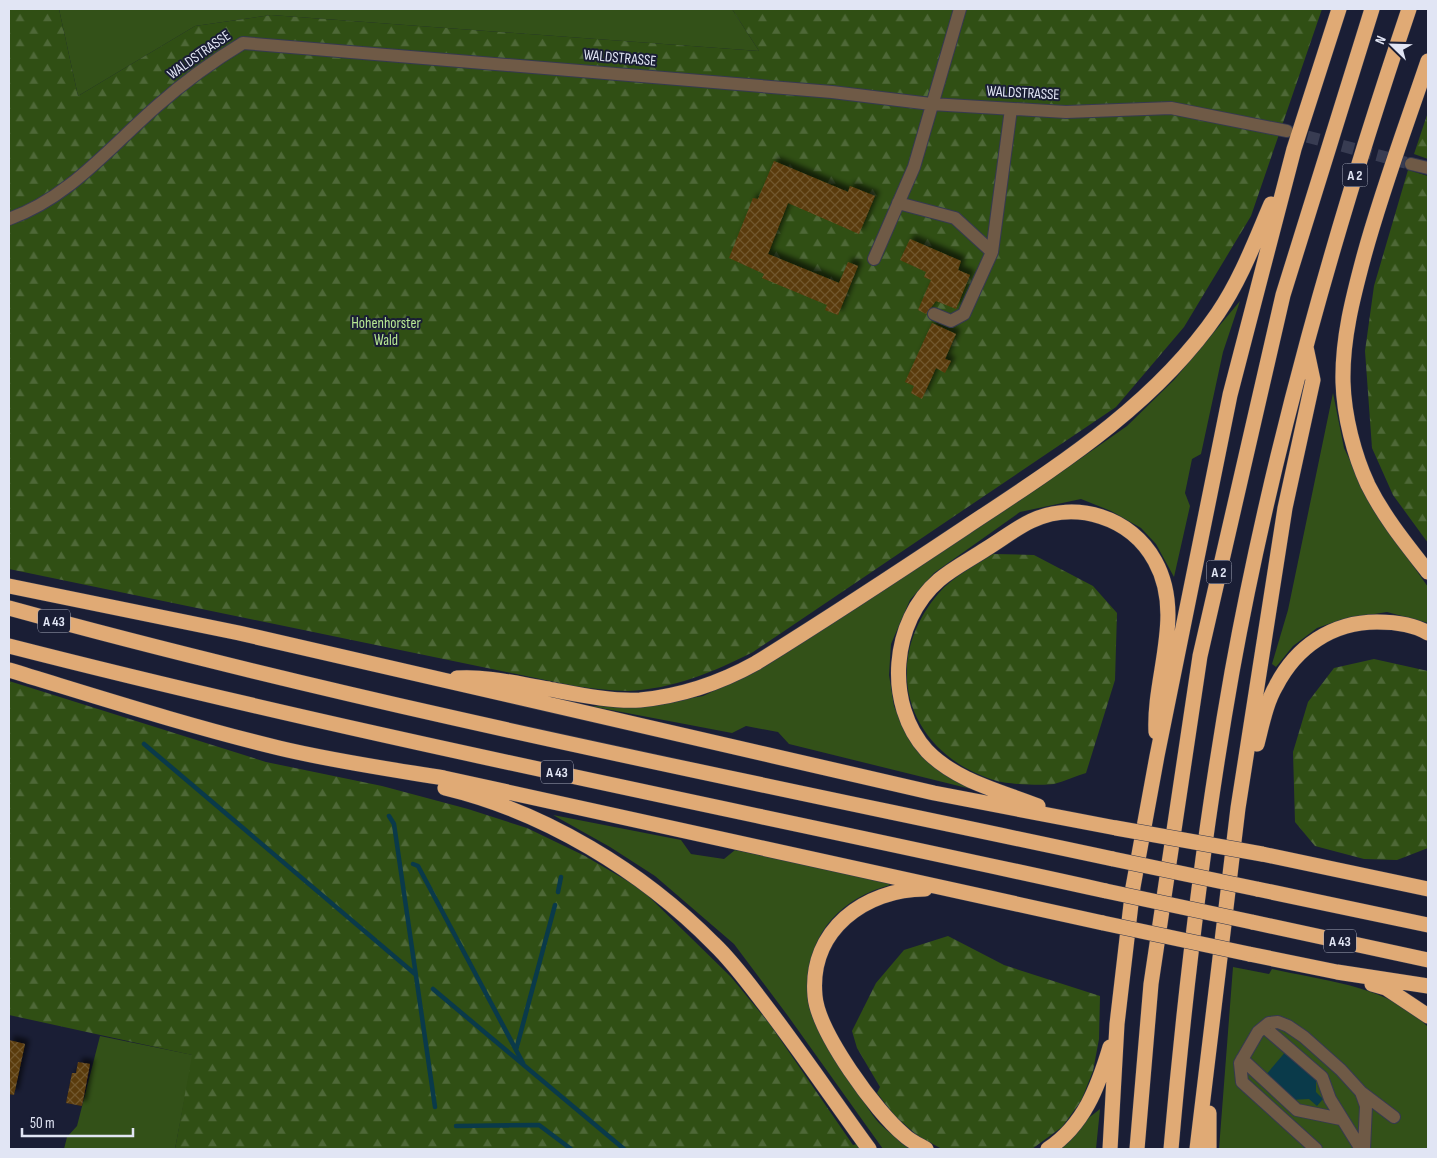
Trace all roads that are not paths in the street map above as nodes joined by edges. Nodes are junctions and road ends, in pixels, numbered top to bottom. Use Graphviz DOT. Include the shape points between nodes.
graph roads {
  1 [pos="960,9"];
  2 [pos="1339,9"];
  3 [pos="1372,9"];
  4 [pos="1409,9"];
  5 [pos="1428,61"];
  6 [pos="931,104"];
  7 [pos="1011,109"];
  8 [pos="1287,131"];
  9 [pos="1294,149"];
  10 [pos="1411,164"];
  11 [pos="1428,168"];
  12 [pos="898,203"];
  13 [pos="9,219"];
  14 [pos="992,252"];
  15 [pos="874,259"];
  16 [pos="934,314"];
  17 [pos="1306,343"];
  18 [pos="1428,572"];
  19 [pos="9,586"];
  20 [pos="9,608"];
  21 [pos="1428,632"];
  22 [pos="9,646"];
  23 [pos="9,670"];
  24 [pos="441,679"];
  25 [pos="1157,756"];
  26 [pos="372,767"];
  27 [pos="1238,808"];
  28 [pos="1070,818"];
  29 [pos="1327,866"];
  30 [pos="1428,880"];
  31 [pos="945,889"];
  32 [pos="1428,889"];
  33 [pos="1428,925"];
  34 [pos="1428,960"];
  35 [pos="1337,972"];
  36 [pos="1428,986"];
  37 [pos="1428,1016"];
  38 [pos="1117,1024"];
  39 [pos="1264,1027"];
  40 [pos="1209,1039"];
  41 [pos="1242,1059"];
  42 [pos="1361,1092"];
  43 [pos="1394,1117"];
  44 [pos="1341,1119"];
  45 [pos="869,1149"];
  46 [pos="926,1149"];
  47 [pos="1048,1149"];
  48 [pos="1110,1149"];
  49 [pos="1137,1149"];
  50 [pos="1171,1149"];
  51 [pos="1197,1149"];
  52 [pos="1209,1149"];
  53 [pos="1316,1149"];
  54 [pos="1362,1149"];
  1 -- 6 [label="street"];
  2 -- 9 [label="highway"];
  3 -- 49 [label="highway, A 2" via="1283,295 1200,656 1151,984"];
  4 -- 17 [label="highway, A 2" via="1337,232"];
  5 -- 18 [label="highway" via="1372,226 1358,278 1346,332 1343,383 1351,437 1368,484 1389,523"];
  6 -- 7 [label="street, WALDSTRASSE"];
  6 -- 12 [label="street" via="914,167"];
  6 -- 13 [label="street, WALDSTRASSE" via="832,92 243,43 218,58 158,105 73,183 30,212"];
  7 -- 8 [label="street, WALDSTRASSE" via="1066,112 1171,108"];
  7 -- 14 [label="street"];
  9 -- 24 [label="highway" via="1244,270 1218,313 1158,384 1124,416 1035,481 756,664 710,685 638,700 581,695 478,676"];
  9 -- 25 [label="highway" via="1230,394"];
  10 -- 11 [label="street"];
  12 -- 14 [label="street" via="955,218"];
  12 -- 15 [label="street"];
  14 -- 16 [label="street" via="964,314 951,321"];
  17 -- 27 [label="highway" via="1313,380 1285,508"];
  17 -- 50 [label="highway, A 2" via="1260,536 1212,791 1190,958"];
  19 -- 24 [label="highway" via="240,633"];
  20 -- 33 [label="highway, A 43, bridge" via="441,717"];
  21 -- 27 [label="highway" via="1395,622 1364,622 1322,635 1306,647 1292,660 1275,687"];
  22 -- 34 [label="highway, A 43, bridge" via="175,688"];
  23 -- 26 [label="highway" via="194,726"];
  24 -- 28 [label="highway" via="934,793"];
  25 -- 28 [label="highway" via="1155,711 1168,626 1167,594 1156,561 1138,538 1113,520 1086,512 1057,513 1031,521 938,580 917,606 903,638 898,668 899,698 909,723 927,751 961,777"];
  25 -- 38 [label="highway" via="1133,887"];
  26 -- 31 [label="highway" via="444,778 703,833"];
  26 -- 45 [label="highway" via="500,804 575,840 653,890 690,920 737,969"];
  27 -- 40 [label="highway"];
  28 -- 29 [label="highway, bridge"];
  29 -- 30 [label="highway"];
  29 -- 32 [label="highway"];
  31 -- 35 [label="highway, bridge"];
  31 -- 46 [label="highway" via="910,889 879,896 853,909 829,936 817,965 814,996 832,1039 869,1097 905,1136"];
  35 -- 36 [label="highway"];
  35 -- 37 [label="highway" via="1386,988"];
  38 -- 47 [label="highway" via="1098,1085 1081,1118 1063,1139"];
  38 -- 48 [label="highway"];
  39 -- 41 [label="street"];
  39 -- 42 [label="street" via="1278,1022 1288,1026 1341,1070"];
  39 -- 44 [label="street" via="1322,1077"];
  40 -- 51 [label="highway"];
  40 -- 52 [label="highway"];
  41 -- 44 [label="street" via="1297,1110"];
  41 -- 53 [label="street" via="1242,1082"];
  42 -- 43 [label="street"];
  42 -- 54 [label="street" via="1366,1106"];
  44 -- 54 [label="street"];
}
